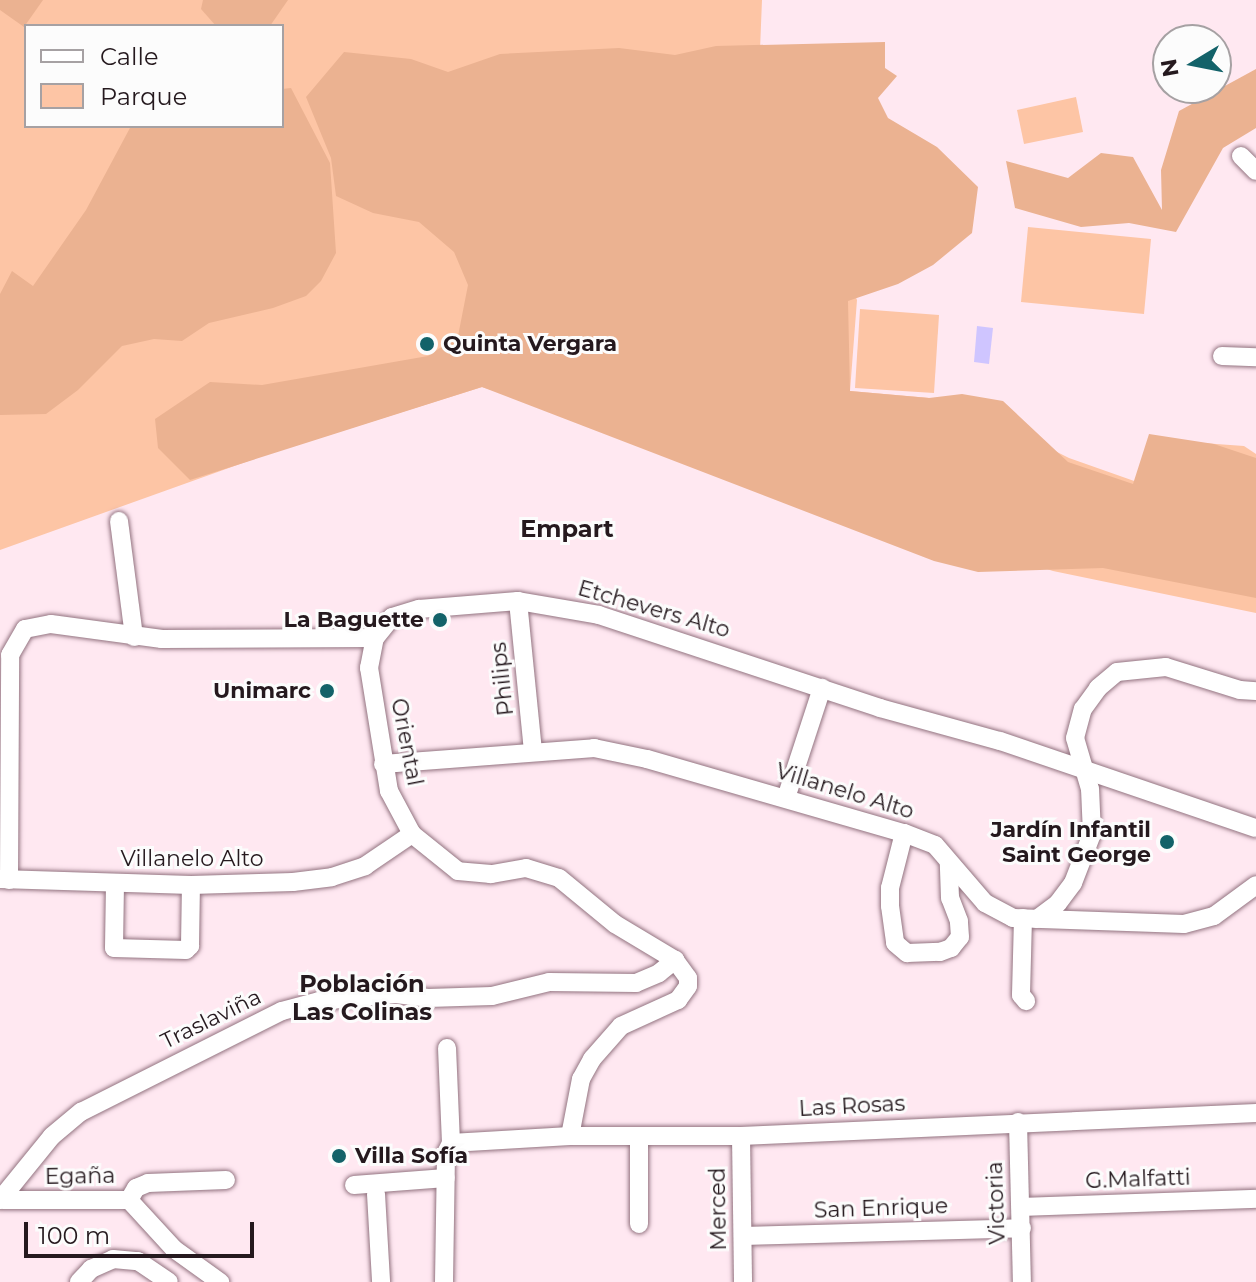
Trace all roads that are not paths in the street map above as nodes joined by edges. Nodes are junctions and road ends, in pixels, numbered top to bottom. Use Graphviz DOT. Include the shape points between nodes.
graph roads {
  1 [pos="1241,156"];
  2 [pos="1256,171"];
  3 [pos="1222,356"];
  4 [pos="1256,357"];
  5 [pos="119,521"];
  6 [pos="518,601"];
  7 [pos="134,637"];
  8 [pos="375,638"];
  9 [pos="822,688"];
  10 [pos="1256,691"];
  11 [pos="533,751"];
  12 [pos="383,764"];
  13 [pos="1083,769"];
  14 [pos="786,798"];
  15 [pos="1256,828"];
  16 [pos="904,833"];
  17 [pos="412,834"];
  18 [pos="949,863"];
  19 [pos="4,880"];
  20 [pos="115,884"];
  21 [pos="191,885"];
  22 [pos="1256,885"];
  23 [pos="1030,919"];
  24 [pos="675,960"];
  25 [pos="1026,1001"];
  26 [pos="447,1048"];
  27 [pos="1256,1113"];
  28 [pos="1018,1122"];
  29 [pos="570,1136"];
  30 [pos="639,1136"];
  31 [pos="741,1136"];
  32 [pos="451,1143"];
  33 [pos="446,1178"];
  34 [pos="226,1180"];
  35 [pos="354,1185"];
  36 [pos="376,1194"];
  37 [pos="1256,1199"];
  38 [pos="2,1200"];
  39 [pos="129,1200"];
  40 [pos="1022,1207"];
  41 [pos="639,1224"];
  42 [pos="1022,1228"];
  43 [pos="743,1236"];
  44 [pos="79,1282"];
  45 [pos="169,1282"];
  46 [pos="220,1282"];
  47 [pos="381,1282"];
  48 [pos="444,1282"];
  49 [pos="743,1282"];
  50 [pos="1022,1282"];
  1 -- 2 [label="street"];
  3 -- 4 [label="street"];
  5 -- 7 [label="street"];
  6 -- 8 [label="street, Etchevers Alto" via="405,612 392,617"];
  6 -- 9 [label="street, Etchevers Alto" via="599,615"];
  6 -- 11 [label="street, Philips"];
  7 -- 8 [label="street"];
  7 -- 19 [label="street, Villanelo Alto" via="51,624 25,629 10,655"];
  8 -- 12 [label="street, Oriental" via="369,668"];
  9 -- 13 [label="street, Etchevers Alto"];
  9 -- 14 [label="street"];
  10 -- 13 [label="street" via="1166,667 1117,672 1083,709 1075,738"];
  11 -- 12 [label="street, Villanelo Alto"];
  11 -- 14 [label="street, Villanelo Alto" via="594,748"];
  12 -- 17 [label="street, Oriental" via="389,791"];
  13 -- 15 [label="street, Etchevers Alto"];
  13 -- 23 [label="street" via="1092,809 1084,861 1058,903"];
  14 -- 16 [label="street, Villanelo Alto"];
  16 -- 18 [label="street, Villanelo Alto" via="935,845"];
  16 -- 18 [label="street" via="890,906 895,943 907,953 940,952 960,937 950,898"];
  17 -- 21 [label="street, Villanelo Alto" via="365,866 332,877"];
  17 -- 24 [label="street, Oriental" via="458,871 482,874 526,868 559,878 615,924"];
  18 -- 23 [label="street, Villanelo Alto" via="985,903 1013,918"];
  19 -- 20 [label="street, Villanelo Alto"];
  20 -- 21 [label="street, Villanelo Alto"];
  20 -- 21 [label="street" via="114,948 186,950"];
  22 -- 23 [label="street, Villanelo Alto" via="1214,916 1184,924"];
  23 -- 25 [label="street" via="1021,995"];
  24 -- 29 [label="street" via="688,978 684,994 621,1026 606,1040 581,1079"];
  24 -- 38 [label="street, Traslaviña" via="636,983 549,982 492,996 396,994 319,1001 282,1011 81,1112 52,1136"];
  26 -- 32 [label="street"];
  27 -- 28 [label="street, Las Rosas"];
  28 -- 31 [label="street, Las Rosas"];
  28 -- 40 [label="street, Victoria"];
  29 -- 30 [label="street, Las Rosas"];
  29 -- 32 [label="street, Las Rosas"];
  30 -- 31 [label="street, Las Rosas"];
  30 -- 41 [label="street"];
  31 -- 43 [label="street, Merced"];
  32 -- 33 [label="street"];
  33 -- 35 [label="street"];
  33 -- 48 [label="street"];
  34 -- 39 [label="street" via="148,1183 136,1188"];
  36 -- 47 [label="street"];
  37 -- 40 [label="street, G.Malfatti"];
  38 -- 39 [label="street, Egaña"];
  39 -- 46 [label="street, Egaña" via="174,1249"];
  40 -- 42 [label="street, Victoria"];
  42 -- 43 [label="street, San Enrique"];
  42 -- 50 [label="street, Victoria"];
  43 -- 49 [label="street, Merced"];
  44 -- 45 [label="street" via="91,1269 113,1259 138,1261"];
}
